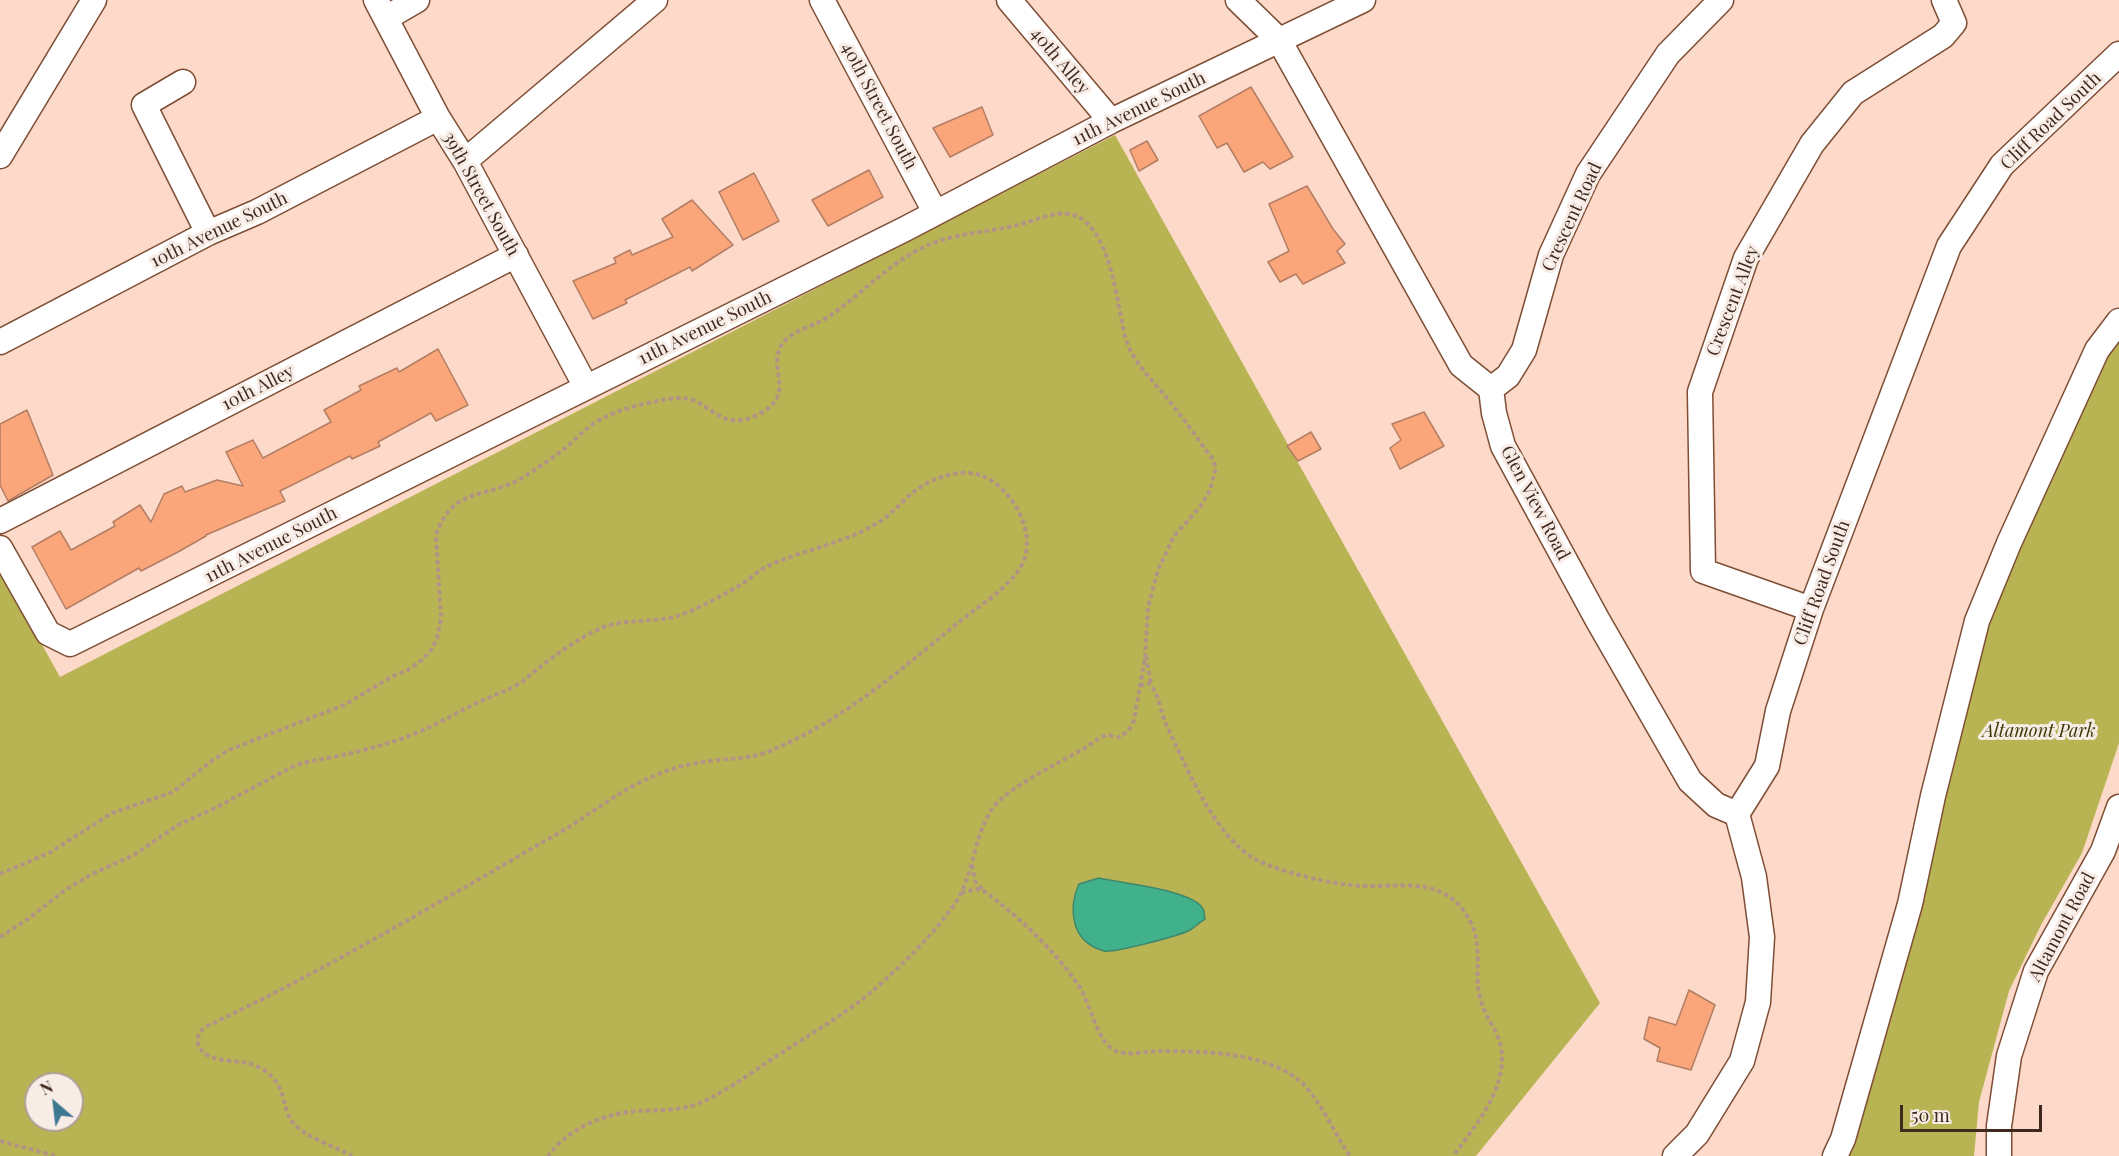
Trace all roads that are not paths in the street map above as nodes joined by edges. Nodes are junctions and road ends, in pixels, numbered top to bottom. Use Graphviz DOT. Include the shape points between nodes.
graph roads {
  1 [pos="94,0"];
  2 [pos="417,0"];
  3 [pos="655,0"];
  4 [pos="822,0"];
  5 [pos="1009,0"];
  6 [pos="1238,0"];
  7 [pos="1363,0"];
  8 [pos="1721,0"];
  9 [pos="1944,0"];
  10 [pos="381,9"];
  11 [pos="1279,40"];
  12 [pos="2119,54"];
  13 [pos="183,82"];
  14 [pos="438,118"];
  15 [pos="1111,121"];
  16 [pos="0,156"];
  17 [pos="465,161"];
  18 [pos="935,212"];
  19 [pos="208,233"];
  20 [pos="516,255"];
  21 [pos="2119,321"];
  22 [pos="0,342"];
  23 [pos="586,387"];
  24 [pos="1491,388"];
  25 [pos="0,521"];
  26 [pos="0,548"];
  27 [pos="1811,609"];
  28 [pos="2119,807"];
  29 [pos="1737,814"];
  30 [pos="1675,1156"];
  31 [pos="1835,1156"];
  32 [pos="1999,1156"];
  1 -- 16 [label="street"];
  2 -- 10 [label="street"];
  3 -- 17 [label="street"];
  4 -- 18 [label="street, 40th Street South"];
  5 -- 15 [label="street, 40th Alley"];
  6 -- 11 [label="street"];
  7 -- 11 [label="street, 11th Avenue South"];
  8 -- 24 [label="street, Crescent Road" via="1668,54 1588,174 1551,255 1524,350 1508,376"];
  9 -- 27 [label="street, Crescent Alley" via="1954,23 1943,36 1852,93 1812,144 1746,258 1700,392 1703,571"];
  10 -- 14 [label="street, 39th Street South"];
  11 -- 15 [label="street, 11th Avenue South"];
  11 -- 24 [label="street" via="1461,365"];
  12 -- 27 [label="street, Cliff Road South" via="2002,165 1948,246"];
  13 -- 19 [label="street" via="144,105"];
  14 -- 17 [label="street, 39th Street South"];
  14 -- 19 [label="street, 10th Avenue South" via="257,212"];
  15 -- 18 [label="street, 11th Avenue South"];
  17 -- 20 [label="street, 39th Street South"];
  18 -- 23 [label="street, 11th Avenue South"];
  19 -- 22 [label="street, 10th Avenue South"];
  20 -- 23 [label="street, 39th Street South"];
  20 -- 25 [label="street, 10th Alley"];
  21 -- 31 [label="street" via="2097,350 1977,621 1910,904"];
  23 -- 26 [label="street, 11th Avenue South" via="70,644 48,633"];
  24 -- 29 [label="street, Glen View Road" via="1503,446 1690,781 1716,805"];
  27 -- 29 [label="street, Cliff Road South" via="1778,711 1767,766"];
  28 -- 32 [label="street, Altamont Road" via="2103,851 2036,971 2009,1056"];
  29 -- 30 [label="street" via="1754,878 1762,937 1758,1002 1742,1061 1697,1134"];
}
